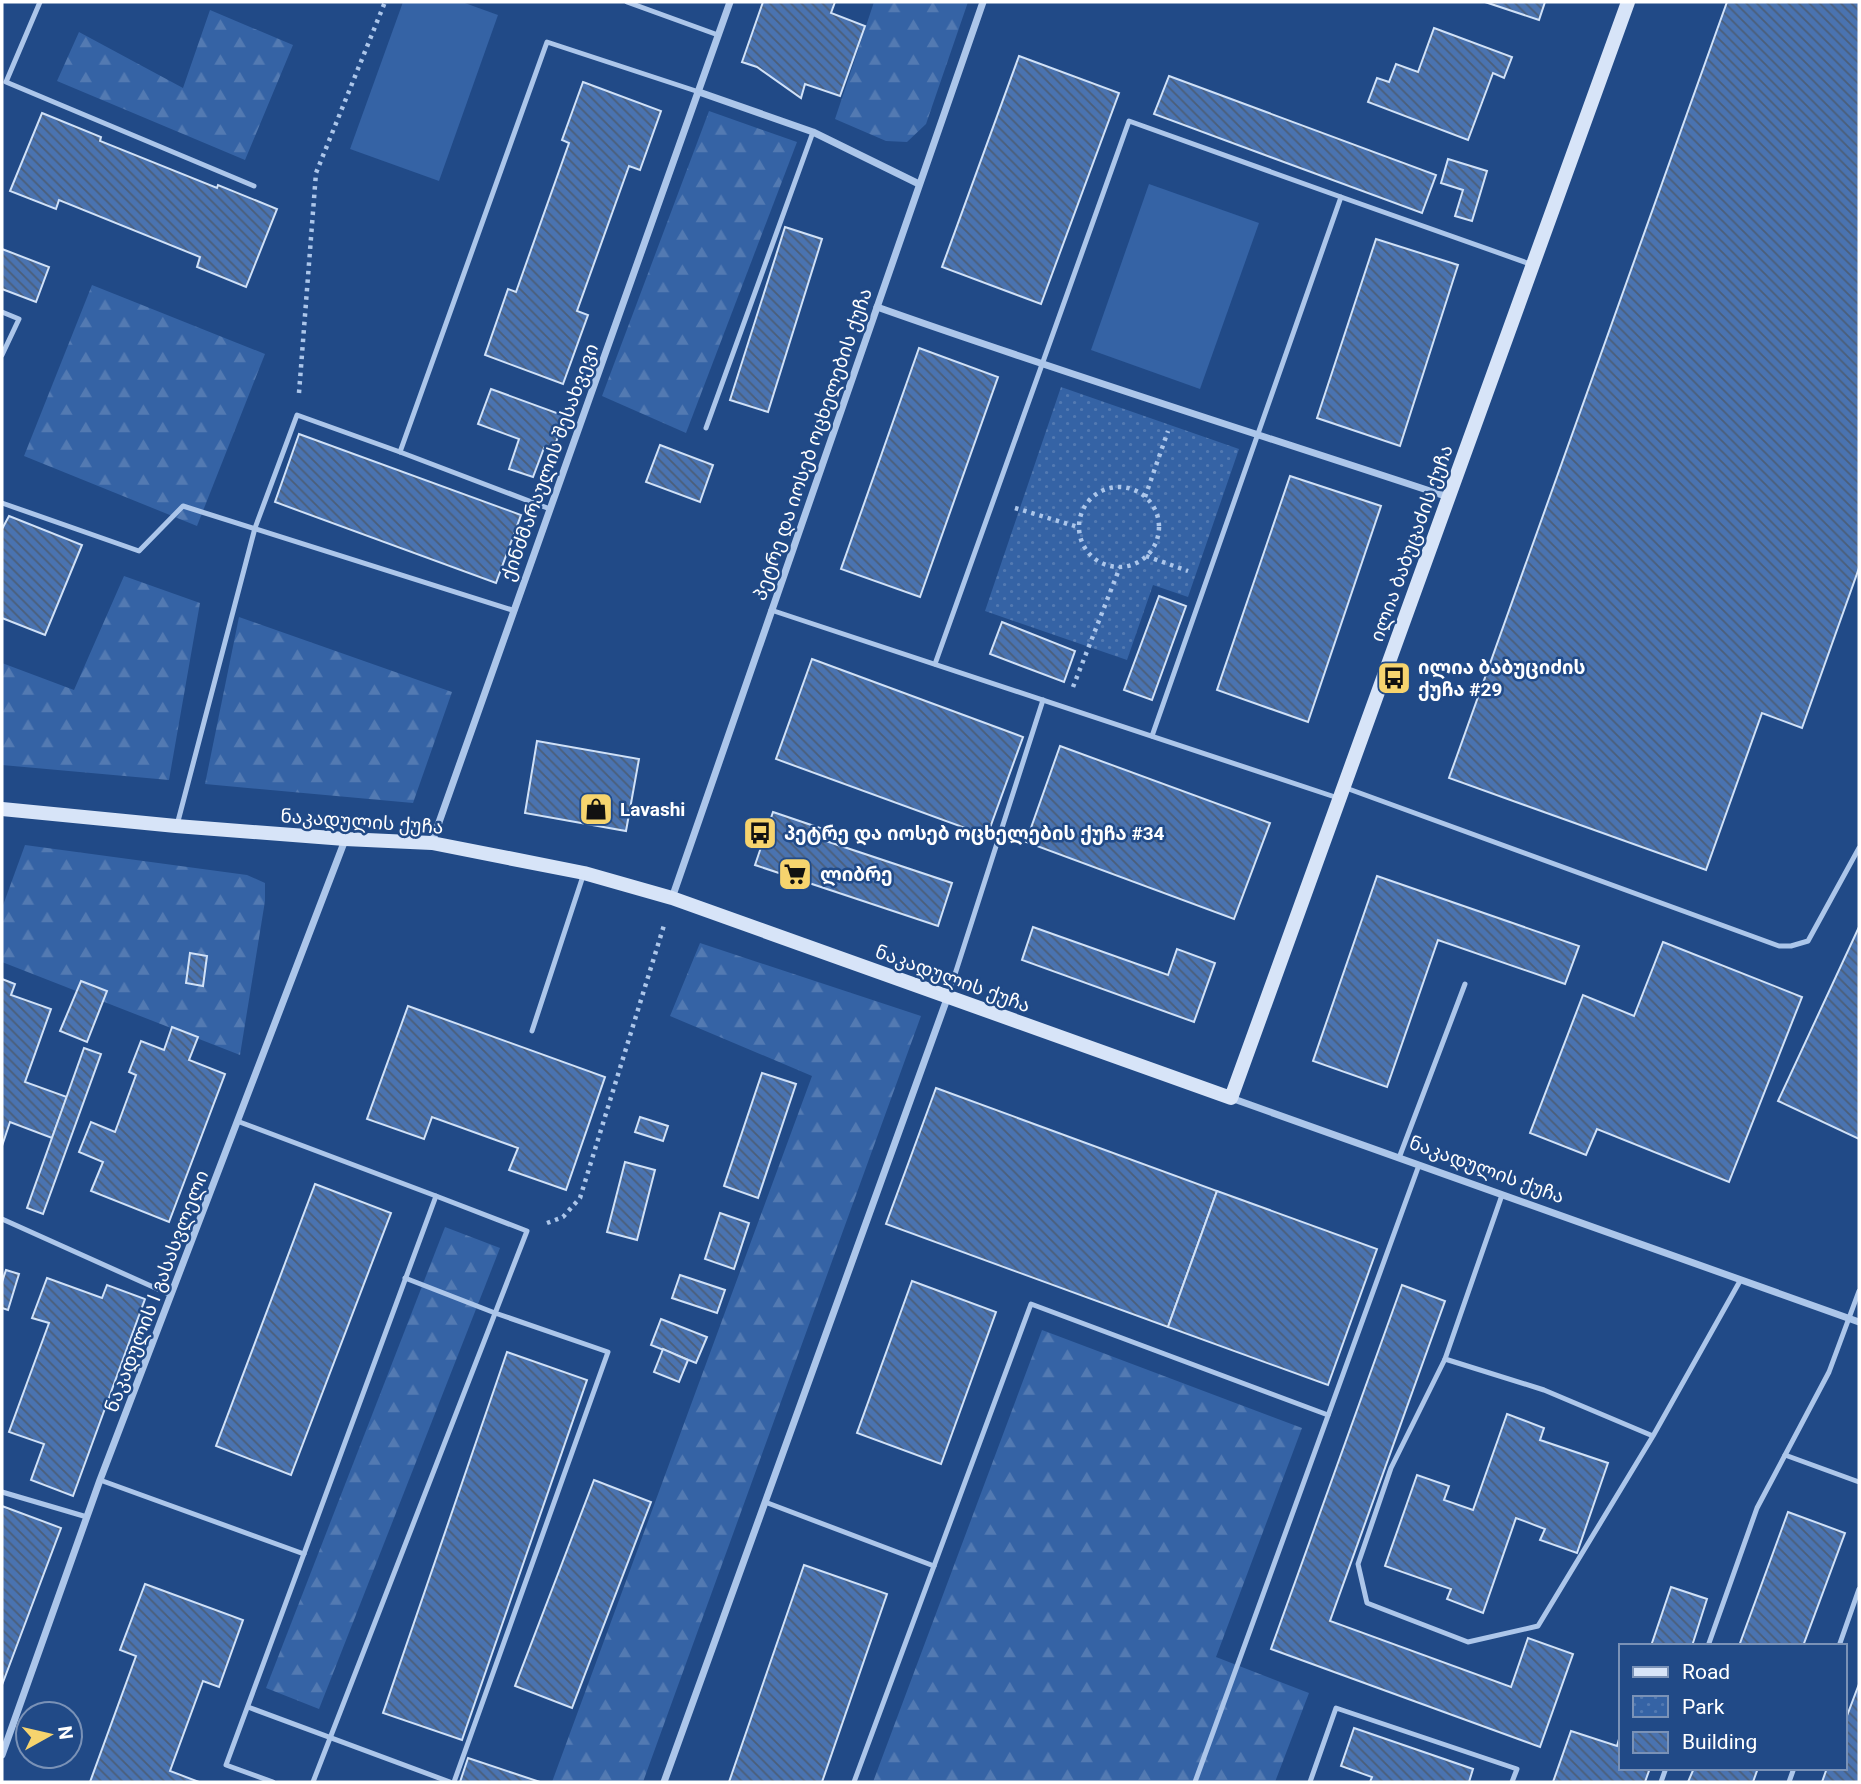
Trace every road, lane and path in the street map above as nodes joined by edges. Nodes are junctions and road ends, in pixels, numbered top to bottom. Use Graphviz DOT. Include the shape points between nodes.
graph roads {
  1 [pos="40,2"];
  2 [pos="385,2"];
  3 [pos="627,2"];
  4 [pos="730,2"];
  5 [pos="983,2"];
  6 [pos="1628,2"];
  7 [pos="718,36"];
  8 [pos="699,92"];
  9 [pos="813,132"];
  10 [pos="919,184"];
  11 [pos="254,186"];
  12 [pos="1341,197"];
  13 [pos="1532,265"];
  14 [pos="877,307"];
  15 [pos="2,312"];
  16 [pos="2,355"];
  17 [pos="1042,366"];
  18 [pos="1177,407"];
  19 [pos="297,415"];
  20 [pos="706,428"];
  21 [pos="1258,434"];
  22 [pos="401,452"];
  23 [pos="1145,497"];
  24 [pos="1448,497"];
  25 [pos="993,502"];
  26 [pos="2,503"];
  27 [pos="550,509"];
  28 [pos="255,527"];
  29 [pos="1078,527"];
  30 [pos="1146,556"];
  31 [pos="1120,567"];
  32 [pos="1208,579"];
  33 [pos="512,610"];
  34 [pos="771,610"];
  35 [pos="935,664"];
  36 [pos="1043,700"];
  37 [pos="1065,708"];
  38 [pos="1152,736"];
  39 [pos="1341,792"];
  40 [pos="2,809"];
  41 [pos="176,826"];
  42 [pos="345,839"];
  43 [pos="432,843"];
  44 [pos="1859,848"];
  45 [pos="584,873"];
  46 [pos="672,898"];
  47 [pos="1465,984"];
  48 [pos="948,996"];
  49 [pos="532,1031"];
  50 [pos="1231,1098"];
  51 [pos="237,1121"];
  52 [pos="1399,1158"];
  53 [pos="1419,1165"];
  54 [pos="1502,1195"];
  55 [pos="436,1196"];
  56 [pos="2,1219"];
  57 [pos="527,1231"];
  58 [pos="405,1278"];
  59 [pos="1740,1280"];
  60 [pos="1859,1290"];
  61 [pos="172,1295"];
  62 [pos="495,1313"];
  63 [pos="1847,1319"];
  64 [pos="1859,1322"];
  65 [pos="1445,1359"];
  66 [pos="1328,1415"];
  67 [pos="1653,1436"];
  68 [pos="1785,1455"];
  69 [pos="100,1480"];
  70 [pos="1859,1482"];
  71 [pos="2,1492"];
  72 [pos="765,1503"];
  73 [pos="87,1517"];
  74 [pos="304,1554"];
  75 [pos="934,1566"];
  76 [pos="1859,1589"];
  77 [pos="1709,1644"];
  78 [pos="1840,1644"];
  79 [pos="248,1707"];
  80 [pos="330,1739"];
  81 [pos="2,1755"];
  82 [pos="273,1782"];
  83 [pos="313,1782"];
  84 [pos="452,1782"];
  85 [pos="664,1782"];
  86 [pos="854,1782"];
  87 [pos="1195,1782"];
  88 [pos="1310,1782"];
  89 [pos="1512,1782"];
  1 -- 11 [label="lane" via="6,82"];
  2 -- 19 [label="path" via="316,173"];
  3 -- 7 [label="lane"];
  4 -- 7 [label="street, ქინძმარაულის შესახვევი"];
  5 -- 10 [label="street, პეტრე და იოსებ ოცხელების ქუჩა"];
  6 -- 13 [label="street, ილია ბაბუცაძის ქუჩა"];
  7 -- 8 [label="street, ქინძმარაულის შესახვევი"];
  8 -- 9 [label="street"];
  8 -- 22 [label="lane" via="547,42"];
  8 -- 27 [label="street, ქინძმარაულის შესახვევი"];
  9 -- 10 [label="street"];
  9 -- 20 [label="lane"];
  10 -- 14 [label="street, პეტრე და იოსებ ოცხელების ქუჩა"];
  12 -- 13 [label="lane"];
  12 -- 17 [label="lane" via="1129,121"];
  12 -- 21 [label="lane"];
  13 -- 24 [label="street, ილია ბაბუცაძის ქუჩა"];
  14 -- 17 [label="street"];
  14 -- 34 [label="street, პეტრე და იოსებ ოცხელების ქუჩა"];
  15 -- 16 [label="lane" via="19,319"];
  17 -- 18 [label="street"];
  17 -- 25 [label="lane"];
  18 -- 21 [label="street"];
  18 -- 23 [label="path"];
  19 -- 22 [label="lane"];
  19 -- 28 [label="lane"];
  21 -- 24 [label="street"];
  21 -- 32 [label="lane"];
  22 -- 27 [label="lane"];
  23 -- 29 [label="path" via="1134,489 1108,488 1086,503"];
  23 -- 30 [label="path" via="1158,520 1154,546"];
  24 -- 39 [label="street, ილია ბაბუცაძის ქუჩა"];
  25 -- 29 [label="path"];
  25 -- 35 [label="lane"];
  26 -- 28 [label="lane" via="139,551 183,506"];
  27 -- 33 [label="street, ქინძმარაულის შესახვევი"];
  28 -- 33 [label="lane"];
  28 -- 41 [label="lane"];
  29 -- 31 [label="path" via="1081,540 1096,560"];
  30 -- 31 [label="path"];
  30 -- 32 [label="path"];
  31 -- 37 [label="path"];
  32 -- 38 [label="lane"];
  33 -- 43 [label="street, ქინძმარაულის შესახვევი"];
  34 -- 35 [label="lane"];
  34 -- 46 [label="street, პეტრე და იოსებ ოცხელების ქუჩა"];
  35 -- 36 [label="lane"];
  36 -- 37 [label="lane"];
  36 -- 48 [label="lane"];
  37 -- 38 [label="lane"];
  38 -- 39 [label="lane"];
  39 -- 44 [label="lane" via="1779,946 1808,941"];
  39 -- 50 [label="street, ილია ბაბუცაძის ქუჩა"];
  40 -- 41 [label="street, ნაკადულის ქუჩა"];
  41 -- 42 [label="street, ნაკადულის ქუჩა"];
  42 -- 43 [label="street, ნაკადულის ქუჩა"];
  42 -- 51 [label="street, ნაკადულის I გასასვლელი"];
  43 -- 45 [label="street, ნაკადულის ქუჩა"];
  45 -- 46 [label="street, ნაკადულის ქუჩა"];
  45 -- 49 [label="lane"];
  46 -- 48 [label="street, ნაკადულის ქუჩა"];
  46 -- 57 [label="path" via="580,1198 563,1217"];
  47 -- 52 [label="lane"];
  48 -- 50 [label="street, ნაკადულის ქუჩა"];
  48 -- 72 [label="street"];
  50 -- 52 [label="street, ნაკადულის ქუჩა"];
  51 -- 55 [label="lane"];
  51 -- 61 [label="street, ნაკადულის I გასასვლელი"];
  52 -- 53 [label="street, ნაკადულის ქუჩა"];
  53 -- 54 [label="street, ნაკადულის ქუჩა"];
  53 -- 66 [label="lane"];
  54 -- 59 [label="street, ნაკადულის ქუჩა"];
  54 -- 65 [label="lane"];
  55 -- 57 [label="lane"];
  55 -- 58 [label="lane"];
  56 -- 61 [label="lane"];
  57 -- 62 [label="lane"];
  58 -- 62 [label="lane"];
  58 -- 74 [label="lane"];
  59 -- 63 [label="street, ნაკადულის ქუჩა"];
  59 -- 67 [label="lane"];
  60 -- 63 [label="lane"];
  61 -- 69 [label="street, ნაკადულის I გასასვლელი"];
  62 -- 80 [label="lane"];
  62 -- 84 [label="lane" via="608,1352"];
  63 -- 64 [label="street, ნაკადულის ქუჩა"];
  63 -- 68 [label="lane" via="1829,1372"];
  65 -- 67 [label="lane" via="1544,1390"];
  65 -- 67 [label="lane" via="1391,1468 1357,1564 1367,1603 1468,1642 1538,1626"];
  66 -- 75 [label="lane" via="1031,1304"];
  66 -- 87 [label="lane"];
  68 -- 70 [label="lane"];
  68 -- 77 [label="lane" via="1756,1508"];
  69 -- 73 [label="street, ნაკადულის I გასასვლელი"];
  69 -- 74 [label="lane"];
  71 -- 73 [label="lane"];
  72 -- 75 [label="lane"];
  72 -- 85 [label="street"];
  73 -- 81 [label="street, ნაკადულის I გასასვლელი"];
  74 -- 79 [label="lane"];
  75 -- 86 [label="lane"];
  76 -- 78 [label="lane"];
  79 -- 80 [label="lane"];
  79 -- 82 [label="lane" via="226,1765"];
  80 -- 83 [label="lane"];
  80 -- 84 [label="lane"];
  88 -- 89 [label="lane" via="1336,1708 1517,1769"];
}
